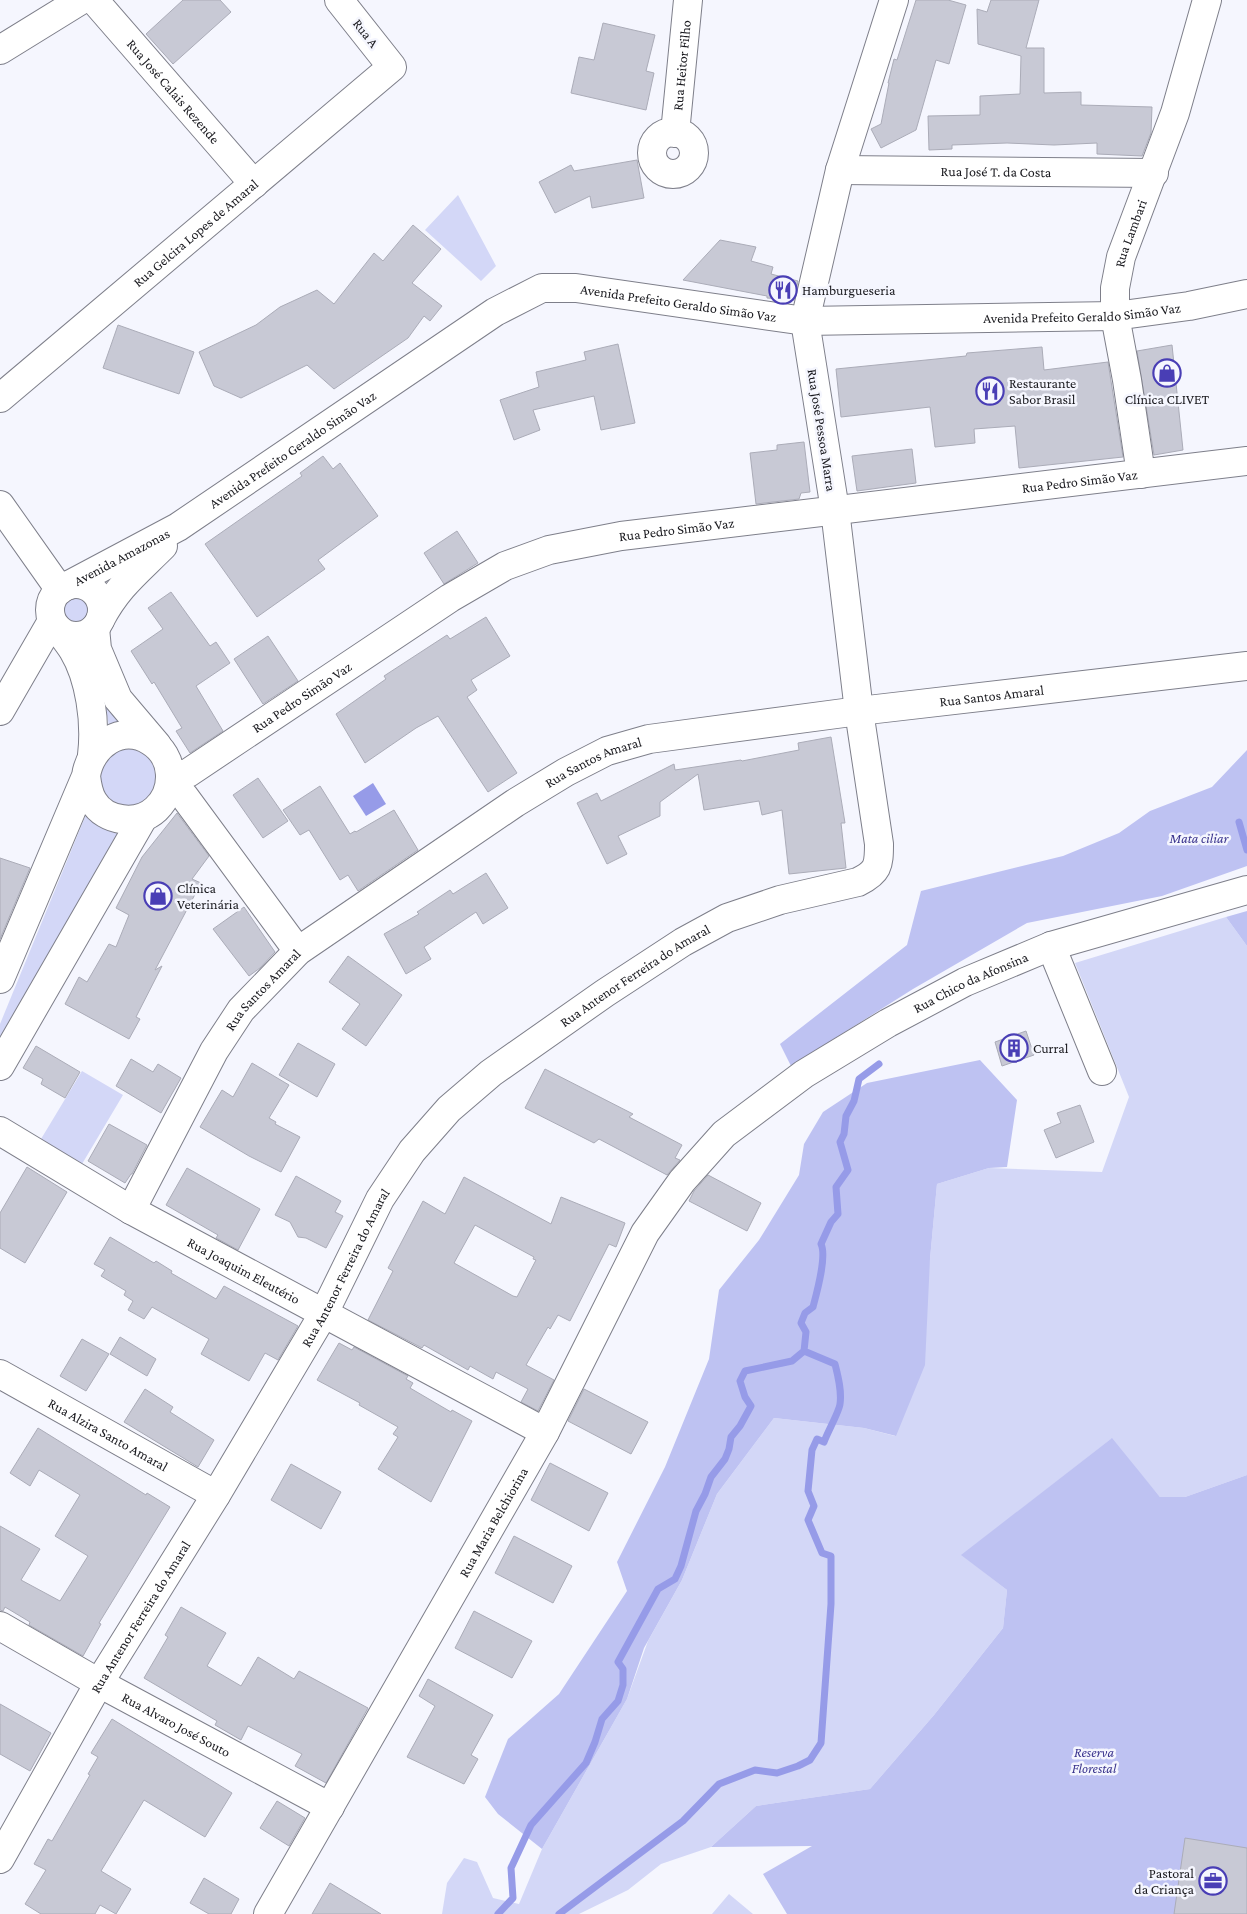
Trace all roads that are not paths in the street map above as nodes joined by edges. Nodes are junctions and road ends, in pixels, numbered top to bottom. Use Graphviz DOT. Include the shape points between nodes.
graph roads {
  1 [pos="81,0"];
  2 [pos="94,0"];
  3 [pos="339,0"];
  4 [pos="688,0"];
  5 [pos="894,0"];
  6 [pos="1208,0"];
  7 [pos="0,50"];
  8 [pos="392,67"];
  9 [pos="675,133"];
  10 [pos="840,170"];
  11 [pos="1154,173"];
  12 [pos="254,184"];
  13 [pos="1247,294"];
  14 [pos="1115,316"];
  15 [pos="805,321"];
  16 [pos="0,398"];
  17 [pos="1247,461"];
  18 [pos="1141,474"];
  19 [pos="0,506"];
  20 [pos="834,510"];
  21 [pos="183,523"];
  22 [pos="63,588"];
  23 [pos="54,624"];
  24 [pos="97,624"];
  25 [pos="1247,666"];
  26 [pos="0,711"];
  27 [pos="859,711"];
  28 [pos="160,750"];
  29 [pos="89,765"];
  30 [pos="170,782"];
  31 [pos="143,818"];
  32 [pos="876,870"];
  33 [pos="1247,890"];
  34 [pos="1052,946"];
  35 [pos="298,951"];
  36 [pos="0,979"];
  37 [pos="0,1066"];
  38 [pos="1102,1071"];
  39 [pos="0,1131"];
  40 [pos="724,1134"];
  41 [pos="131,1210"];
  42 [pos="324,1313"];
  43 [pos="0,1374"];
  44 [pos="545,1432"];
  45 [pos="216,1495"];
  46 [pos="0,1626"];
  47 [pos="99,1683"];
  48 [pos="330,1807"];
  49 [pos="0,1859"];
  50 [pos="268,1914"];
  1 -- 7 [label="street"];
  2 -- 12 [label="street, Rua José Calais Rezende"];
  3 -- 8 [label="street, Rua A"];
  4 -- 9 [label="street, Rua Heitor Filho"];
  5 -- 10 [label="street, Rua José Pessoa Marra"];
  6 -- 11 [label="street, Rua Lambari"];
  8 -- 12 [label="street, Rua Gelcira Lopes de Amaral"];
  10 -- 11 [label="street, Rua José T. da Costa"];
  10 -- 15 [label="street, Rua José Pessoa Marra"];
  11 -- 14 [label="street, Rua Lambari" via="1121,257 1115,288"];
  12 -- 16 [label="street, Rua Gelcira Lopes de Amaral"];
  13 -- 14 [label="street, Avenida Prefeito Geraldo Simão Vaz"];
  14 -- 15 [label="street, Avenida Prefeito Geraldo Simão Vaz"];
  14 -- 18 [label="street, Rua Lambari"];
  15 -- 20 [label="street, Rua José Pessoa Marra"];
  15 -- 21 [label="street, Avenida Prefeito Geraldo Simão Vaz" via="576,288 542,288 495,312"];
  17 -- 18 [label="street, Rua Pedro Simão Vaz"];
  18 -- 20 [label="street, Rua Pedro Simão Vaz"];
  19 -- 22 [label="street"];
  20 -- 27 [label="street, Rua José Pessoa Marra"];
  20 -- 30 [label="street, Rua Pedro Simão Vaz" via="620,536 549,550 505,566 450,598"];
  21 -- 22 [label="street, Avenida Amazonas"];
  21 -- 24 [label="street, Avenida Amazonas" via="125,582 109,601"];
  22 -- 23 [label="street" via="50,604"];
  22 -- 24 [label="street" via="75,584 84,586 97,596 100,604"];
  23 -- 24 [label="street" via="63,633 80,636"];
  23 -- 26 [label="street"];
  23 -- 29 [label="street" via="74,650 84,674 92,709 94,739"];
  24 -- 28 [label="street" via="97,649 118,699"];
  25 -- 27 [label="street, Rua Santos Amaral"];
  27 -- 32 [label="street, Rua José Pessoa Marra" via="879,844"];
  27 -- 35 [label="street, Rua Santos Amaral" via="649,739 607,751 515,803"];
  28 -- 29 [label="street" via="150,741 125,735 101,745"];
  28 -- 30 [label="street" via="168,763"];
  29 -- 31 [label="street" via="88,790 93,802 103,812 129,820"];
  29 -- 36 [label="street"];
  30 -- 31 [label="street" via="159,806"];
  30 -- 35 [label="street" via="184,796"];
  31 -- 37 [label="street"];
  32 -- 42 [label="street, Rua Antenor Ferreira do Amaral" via="858,882 780,900 727,918 683,942 605,993 491,1073 449,1109 412,1151 380,1199"];
  33 -- 34 [label="street, Rua Chico da Afonsina"];
  34 -- 38 [label="street"];
  34 -- 40 [label="street, Rua Chico da Afonsina" via="965,982 888,1023 804,1074"];
  35 -- 41 [label="street, Rua Santos Amaral" via="241,1010 214,1051"];
  39 -- 41 [label="street, Rua Joaquim Eleutério"];
  40 -- 44 [label="street, Rua Maria Belchiorina" via="682,1181 646,1233"];
  41 -- 42 [label="street, Rua Joaquim Eleutério"];
  42 -- 44 [label="street, Rua Joaquim Eleutério"];
  42 -- 45 [label="street, Rua Antenor Ferreira do Amaral"];
  43 -- 45 [label="street, Rua Alzira Santo Amaral"];
  44 -- 48 [label="street, Rua Maria Belchiorina"];
  45 -- 47 [label="street, Rua Antenor Ferreira do Amaral"];
  46 -- 47 [label="street, Rua Alvaro José Souto"];
  47 -- 48 [label="street, Rua Alvaro José Souto"];
  47 -- 49 [label="street, Rua Antenor Ferreira do Amaral"];
  48 -- 50 [label="street, Rua Maria Belchiorina"];
}
